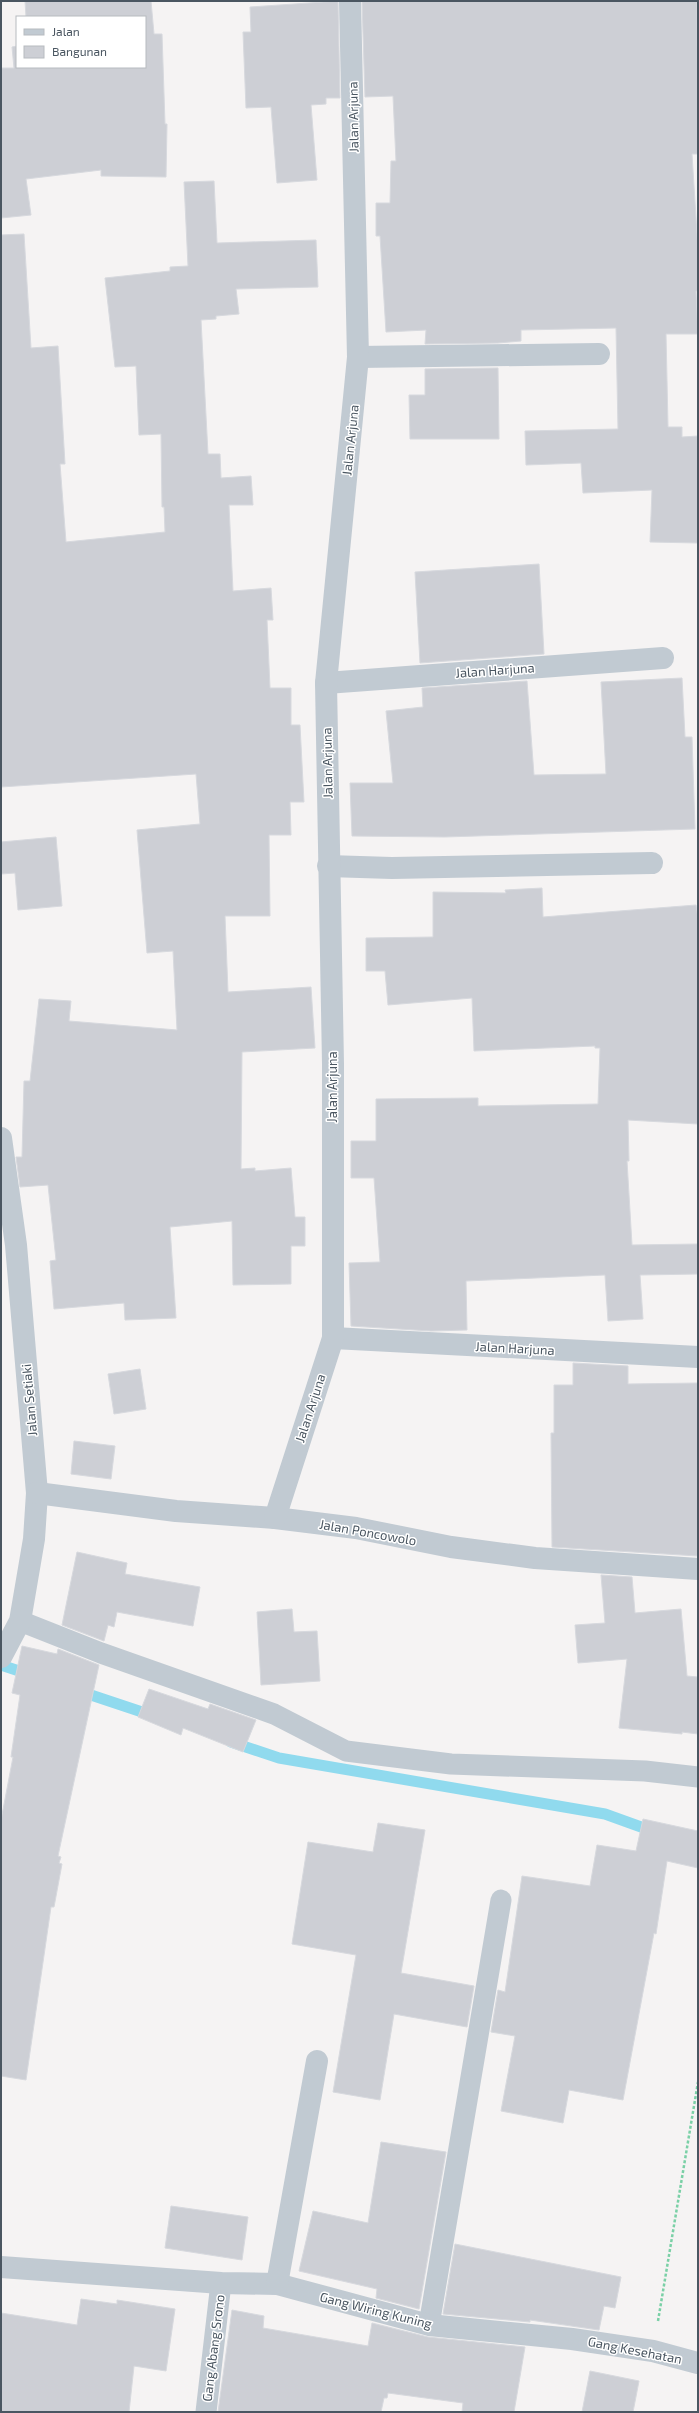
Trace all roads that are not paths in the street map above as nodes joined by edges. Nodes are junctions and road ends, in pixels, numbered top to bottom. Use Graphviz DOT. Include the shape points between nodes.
graph roads {
  1 [pos="350,1"];
  2 [pos="599,354"];
  3 [pos="358,357"];
  4 [pos="663,658"];
  5 [pos="326,683"];
  6 [pos="652,863"];
  7 [pos="328,866"];
  8 [pos="1,1147"];
  9 [pos="9,1245"];
  10 [pos="333,1338"];
  11 [pos="698,1357"];
  12 [pos="37,1493"];
  13 [pos="275,1518"];
  14 [pos="698,1569"];
  15 [pos="20,1621"];
  16 [pos="2,1655"];
  17 [pos="698,1777"];
  18 [pos="501,1900"];
  19 [pos="317,2061"];
  20 [pos="1,2267"];
  21 [pos="220,2283"];
  22 [pos="277,2284"];
  23 [pos="429,2325"];
  24 [pos="572,2338"];
  25 [pos="698,2363"];
  26 [pos="206,2412"];
  1 -- 3 [label="street, Jalan Arjuna"];
  2 -- 3 [label="street"];
  3 -- 5 [label="street, Jalan Arjuna"];
  4 -- 5 [label="street, Jalan Harjuna"];
  5 -- 7 [label="street, Jalan Arjuna"];
  6 -- 7 [label="street" via="392,868"];
  7 -- 10 [label="street, Jalan Arjuna" via="333,1064"];
  8 -- 9 [label="street, Jalan Setiaki"];
  9 -- 12 [label="street, Jalan Setiaki"];
  10 -- 11 [label="street, Jalan Harjuna"];
  10 -- 13 [label="street, Jalan Arjuna"];
  12 -- 13 [label="street, Jalan Poncowolo" via="176,1511"];
  12 -- 15 [label="street, Jalan Setiaki" via="34,1540"];
  13 -- 14 [label="street, Jalan Poncowolo" via="356,1528 451,1547 534,1558"];
  15 -- 16 [label="street, Jalan Setiaki"];
  15 -- 17 [label="lane" via="101,1653 274,1714 346,1751 452,1764 645,1771"];
  18 -- 23 [label="lane"];
  19 -- 22 [label="street"];
  20 -- 21 [label="street, Gang Wiring Kuning"];
  21 -- 22 [label="street, Gang Wiring Kuning"];
  21 -- 26 [label="lane, Gang Abang Srono"];
  22 -- 23 [label="street, Gang Wiring Kuning"];
  23 -- 24 [label="street, Gang Wiring Kuning"];
  24 -- 25 [label="street, Gang Kesehatan" via="653,2351"];
}
